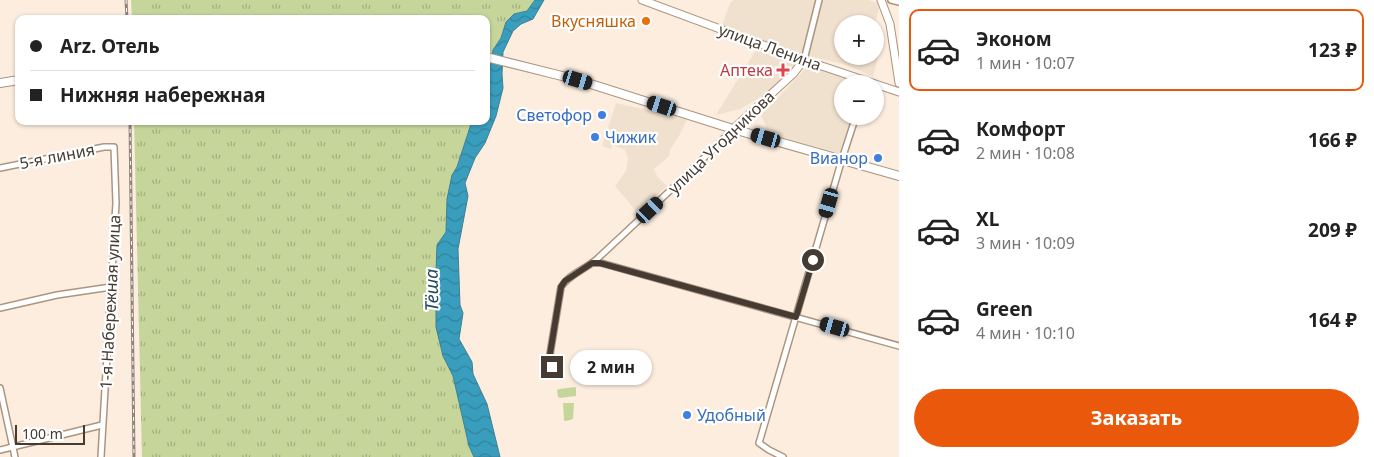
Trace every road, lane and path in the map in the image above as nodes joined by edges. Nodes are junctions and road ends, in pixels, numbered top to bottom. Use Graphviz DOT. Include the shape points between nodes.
graph roads {
  1 [pos="642,0"];
  2 [pos="819,0"];
  3 [pos="881,0"];
  4 [pos="891,0"];
  5 [pos="899,2"];
  6 [pos="490,58"];
  7 [pos="804,60"];
  8 [pos="847,75"];
  9 [pos="15,81"];
  10 [pos="0,83"];
  11 [pos="899,83"];
  12 [pos="884,87"];
  13 [pos="899,92"];
  14 [pos="853,125"];
  15 [pos="733,129"];
  16 [pos="114,147"];
  17 [pos="842,160"];
  18 [pos="0,168"];
  19 [pos="899,176"];
  20 [pos="592,263"];
  21 [pos="111,287"];
  22 [pos="0,308"];
  23 [pos="796,317"];
  24 [pos="899,346"];
  25 [pos="552,367"];
  26 [pos="0,388"];
  27 [pos="102,425"];
  28 [pos="13,447"];
  29 [pos="0,450"];
  30 [pos="15,457"];
  31 [pos="101,457"];
  32 [pos="783,457"];
  1 -- 7 [label="street, улица Ленина"];
  2 -- 7 [label="street"];
  3 -- 11 [label="street" via="890,24"];
  4 -- 5 [label="street"];
  6 -- 15 [label="main road" via="596,85"];
  7 -- 8 [label="street, улица Ленина"];
  7 -- 15 [label="street, улица Угодникова"];
  9 -- 10 [label="main road"];
  12 -- 13 [label="street, улица Ленина"];
  14 -- 17 [label="street"];
  15 -- 17 [label="main road"];
  15 -- 20 [label="street, улица Угодникова"];
  16 -- 18 [label="street, 5-я линия"];
  16 -- 21 [label="street, 1-я Набережная улица" via="116,203"];
  17 -- 19 [label="main road"];
  17 -- 23 [label="street"];
  20 -- 23 [label="street"];
  20 -- 25 [label="street, улица Угодникова" via="561,287 550,354"];
  21 -- 22 [label="street"];
  21 -- 27 [label="street, 1-я Набережная улица"];
  23 -- 24 [label="street"];
  23 -- 32 [label="street" via="759,443"];
  26 -- 28 [label="street"];
  27 -- 28 [label="street"];
  27 -- 31 [label="street, 1-я Набережная улица"];
  28 -- 29 [label="street"];
  28 -- 30 [label="street"];
}
